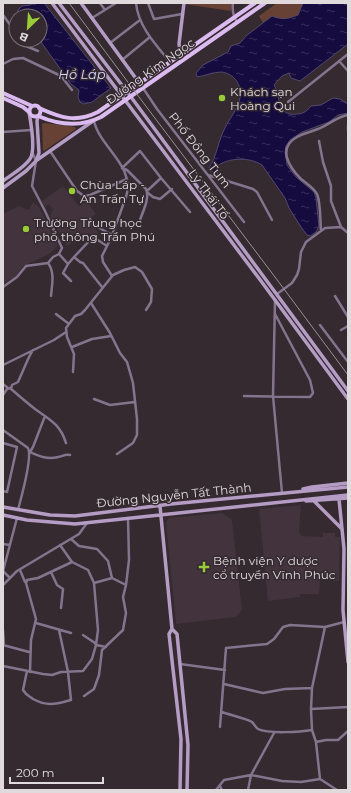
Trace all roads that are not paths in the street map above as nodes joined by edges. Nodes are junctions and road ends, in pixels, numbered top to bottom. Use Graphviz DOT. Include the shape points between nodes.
graph roads {
  1 [pos="52,3"];
  2 [pos="58,3"];
  3 [pos="81,3"];
  4 [pos="100,3"];
  5 [pos="116,3"];
  6 [pos="136,3"];
  7 [pos="148,3"];
  8 [pos="184,3"];
  9 [pos="233,3"];
  10 [pos="255,3"];
  11 [pos="265,3"];
  12 [pos="105,10"];
  13 [pos="182,14"];
  14 [pos="92,18"];
  15 [pos="234,18"];
  16 [pos="140,20"];
  17 [pos="237,22"];
  18 [pos="150,37"];
  19 [pos="110,43"];
  20 [pos="31,48"];
  21 [pos="38,51"];
  22 [pos="348,54"];
  23 [pos="181,55"];
  24 [pos="122,60"];
  25 [pos="339,61"];
  26 [pos="170,63"];
  27 [pos="3,64"];
  28 [pos="348,71"];
  29 [pos="140,84"];
  30 [pos="143,88"];
  31 [pos="72,90"];
  32 [pos="3,93"];
  33 [pos="127,93"];
  34 [pos="123,96"];
  35 [pos="130,97"];
  36 [pos="3,98"];
  37 [pos="126,100"];
  38 [pos="288,102"];
  39 [pos="32,106"];
  40 [pos="39,108"];
  41 [pos="29,112"];
  42 [pos="348,115"];
  43 [pos="38,116"];
  44 [pos="94,121"];
  45 [pos="348,126"];
  46 [pos="31,130"];
  47 [pos="348,131"];
  48 [pos="3,132"];
  49 [pos="319,141"];
  50 [pos="50,152"];
  51 [pos="32,154"];
  52 [pos="36,161"];
  53 [pos="122,168"];
  54 [pos="208,175"];
  55 [pos="162,178"];
  56 [pos="127,179"];
  57 [pos="3,181"];
  58 [pos="3,188"];
  59 [pos="172,189"];
  60 [pos="147,192"];
  61 [pos="190,212"];
  62 [pos="90,219"];
  63 [pos="140,220"];
  64 [pos="272,220"];
  65 [pos="244,222"];
  66 [pos="341,227"];
  67 [pos="321,231"];
  68 [pos="348,233"];
  69 [pos="112,235"];
  70 [pos="107,246"];
  71 [pos="59,254"];
  72 [pos="74,257"];
  73 [pos="48,262"];
  74 [pos="68,264"];
  75 [pos="112,276"];
  76 [pos="265,278"];
  77 [pos="71,281"];
  78 [pos="261,281"];
  79 [pos="3,287"];
  80 [pos="102,288"];
  81 [pos="277,294"];
  82 [pos="51,296"];
  83 [pos="335,296"];
  84 [pos="275,300"];
  85 [pos="91,303"];
  86 [pos="146,310"];
  87 [pos="274,313"];
  88 [pos="56,314"];
  89 [pos="348,317"];
  90 [pos="69,324"];
  91 [pos="320,324"];
  92 [pos="348,326"];
  93 [pos="341,330"];
  94 [pos="66,332"];
  95 [pos="112,336"];
  96 [pos="308,336"];
  97 [pos="304,339"];
  98 [pos="72,347"];
  99 [pos="34,350"];
  100 [pos="348,362"];
  101 [pos="3,365"];
  102 [pos="73,372"];
  103 [pos="3,384"];
  104 [pos="10,388"];
  105 [pos="348,391"];
  106 [pos="3,395"];
  107 [pos="244,396"];
  108 [pos="273,396"];
  109 [pos="94,400"];
  110 [pos="348,400"];
  111 [pos="134,402"];
  112 [pos="46,416"];
  113 [pos="3,430"];
  114 [pos="3,443"];
  115 [pos="66,443"];
  116 [pos="30,452"];
  117 [pos="117,454"];
  118 [pos="70,455"];
  119 [pos="348,483"];
  120 [pos="348,487"];
  121 [pos="3,491"];
  122 [pos="292,492"];
  123 [pos="282,493"];
  124 [pos="348,495"];
  125 [pos="348,498"];
  126 [pos="339,499"];
  127 [pos="293,500"];
  128 [pos="201,501"];
  129 [pos="314,501"];
  130 [pos="160,506"];
  131 [pos="3,507"];
  132 [pos="18,510"];
  133 [pos="202,510"];
  134 [pos="161,514"];
  135 [pos="3,515"];
  136 [pos="89,515"];
  137 [pos="16,518"];
  138 [pos="128,518"];
  139 [pos="87,523"];
  140 [pos="342,530"];
  141 [pos="71,539"];
  142 [pos="3,544"];
  143 [pos="10,545"];
  144 [pos="60,545"];
  145 [pos="72,562"];
  146 [pos="20,570"];
  147 [pos="3,571"];
  148 [pos="51,572"];
  149 [pos="10,578"];
  150 [pos="112,578"];
  151 [pos="26,582"];
  152 [pos="94,583"];
  153 [pos="3,585"];
  154 [pos="126,585"];
  155 [pos="61,608"];
  156 [pos="344,622"];
  157 [pos="36,623"];
  158 [pos="325,627"];
  159 [pos="172,629"];
  160 [pos="3,630"];
  161 [pos="59,630"];
  162 [pos="70,632"];
  163 [pos="83,635"];
  164 [pos="4,645"];
  165 [pos="96,645"];
  166 [pos="106,647"];
  167 [pos="30,652"];
  168 [pos="348,662"];
  169 [pos="180,664"];
  170 [pos="3,666"];
  171 [pos="225,670"];
  172 [pos="29,671"];
  173 [pos="68,672"];
  174 [pos="224,684"];
  175 [pos="312,688"];
  176 [pos="84,696"];
  177 [pos="348,707"];
  178 [pos="311,709"];
  179 [pos="222,712"];
  180 [pos="220,727"];
  181 [pos="312,730"];
  182 [pos="348,731"];
  183 [pos="274,733"];
  184 [pos="316,742"];
  185 [pos="251,775"];
  186 [pos="320,779"];
  187 [pos="220,786"];
  188 [pos="180,790"];
  189 [pos="187,790"];
  190 [pos="216,790"];
  191 [pos="222,790"];
  192 [pos="248,790"];
  193 [pos="337,790"];
  1 -- 34 [label="main road, Lý Thái Tổ"];
  2 -- 33 [label="main road, Lý Thái Tổ"];
  3 -- 14 [label="main road"];
  4 -- 12 [label="street"];
  5 -- 12 [label="street"];
  6 -- 16 [label="street"];
  7 -- 13 [label="street" via="154,19"];
  8 -- 13 [label="main road"];
  9 -- 15 [label="street"];
  10 -- 15 [label="main road, Đường Kim Ngọc"];
  11 -- 17 [label="main road, Đường Kim Ngọc"];
  12 -- 14 [label="street"];
  13 -- 23 [label="main road" via="179,44"];
  14 -- 19 [label="main road"];
  15 -- 17 [label="street"];
  15 -- 23 [label="main road, Đường Kim Ngọc"];
  16 -- 18 [label="street"];
  16 -- 19 [label="street"];
  17 -- 30 [label="main road, Đường Kim Ngọc"];
  18 -- 24 [label="street"];
  18 -- 26 [label="street"];
  19 -- 24 [label="main road"];
  20 -- 21 [label="street"];
  22 -- 25 [label="street"];
  23 -- 26 [label="main road, Đường Kim Ngọc"];
  24 -- 29 [label="main road"];
  25 -- 28 [label="street"];
  25 -- 38 [label="street"];
  26 -- 29 [label="main road, Đường Kim Ngọc"];
  27 -- 31 [label="street" via="13,59 24,58 61,76"];
  29 -- 33 [label="main road, Đường Kim Ngọc"];
  30 -- 35 [label="main road, Đường Kim Ngọc"];
  30 -- 54 [label="street, Phố Đồng Tum"];
  32 -- 39 [label="main road"];
  33 -- 34 [label="main road, Đường Kim Ngọc"];
  33 -- 35 [label="main road, Lý Thái Tổ"];
  34 -- 37 [label="main road, Lý Thái Tổ"];
  34 -- 40 [label="main road, Đường Kim Ngọc" via="85,118 62,117"];
  35 -- 37 [label="main road, Đường Kim Ngọc"];
  35 -- 76 [label="main road, Lý Thái Tổ"];
  36 -- 41 [label="main road"];
  37 -- 44 [label="main road, Đường Kim Ngọc"];
  37 -- 78 [label="main road, Lý Thái Tổ"];
  39 -- 40 [label="main road"];
  39 -- 41 [label="main road"];
  40 -- 43 [label="main road"];
  41 -- 43 [label="main road" via="32,116"];
  41 -- 46 [label="main road"];
  42 -- 67 [label="street" via="297,137 290,142 286,150 290,167 316,194"];
  43 -- 44 [label="main road, Đường Kim Ngọc" via="70,124"];
  43 -- 52 [label="main road" via="36,121 39,154"];
  44 -- 50 [label="main road"];
  44 -- 53 [label="street" via="96,129"];
  45 -- 47 [label="street"];
  46 -- 48 [label="street"];
  46 -- 51 [label="main road"];
  49 -- 66 [label="street" via="331,186 331,201"];
  50 -- 52 [label="main road"];
  50 -- 56 [label="street" via="77,191 84,196"];
  51 -- 52 [label="street"];
  51 -- 57 [label="main road" via="28,161"];
  52 -- 58 [label="main road"];
  52 -- 71 [label="street" via="32,186 61,243"];
  53 -- 55 [label="street" via="140,151"];
  53 -- 56 [label="street"];
  53 -- 60 [label="street" via="127,170"];
  54 -- 64 [label="street" via="253,189"];
  54 -- 65 [label="street, Phố Đồng Tum"];
  55 -- 59 [label="street"];
  55 -- 60 [label="street"];
  56 -- 69 [label="street" via="127,193"];
  59 -- 60 [label="street" via="160,199"];
  59 -- 61 [label="street"];
  60 -- 63 [label="street"];
  62 -- 69 [label="street" via="94,225"];
  66 -- 67 [label="street" via="324,228"];
  66 -- 68 [label="street"];
  67 -- 81 [label="street" via="306,242 295,279"];
  69 -- 70 [label="street"];
  70 -- 72 [label="street" via="93,237"];
  70 -- 75 [label="street" via="102,256"];
  71 -- 73 [label="street"];
  71 -- 74 [label="street"];
  72 -- 74 [label="street"];
  72 -- 80 [label="street" via="83,263"];
  73 -- 79 [label="street" via="26,266 17,277"];
  73 -- 82 [label="street" via="52,274"];
  74 -- 77 [label="street" via="63,272"];
  75 -- 80 [label="street"];
  75 -- 86 [label="street" via="135,267 142,272 152,289 151,302"];
  76 -- 78 [label="main road"];
  76 -- 81 [label="main road, Lý Thái Tổ"];
  78 -- 84 [label="main road, Lý Thái Tổ"];
  80 -- 85 [label="street"];
  81 -- 96 [label="main road, Lý Thái Tổ"];
  83 -- 89 [label="street"];
  84 -- 87 [label="street"];
  84 -- 97 [label="main road, Lý Thái Tổ"];
  85 -- 90 [label="street"];
  85 -- 95 [label="street"];
  87 -- 108 [label="street"];
  87 -- 108 [label="street" via="310,380 313,393 310,397"];
  88 -- 90 [label="street"];
  90 -- 94 [label="street"];
  91 -- 100 [label="street"];
  92 -- 93 [label="street"];
  94 -- 98 [label="street"];
  94 -- 99 [label="street"];
  95 -- 98 [label="street" via="92,339"];
  95 -- 111 [label="street" via="127,362 133,383"];
  96 -- 97 [label="main road"];
  96 -- 105 [label="main road, Lý Thái Tổ"];
  97 -- 110 [label="main road, Lý Thái Tổ"];
  98 -- 102 [label="street"];
  99 -- 101 [label="street"];
  99 -- 104 [label="street" via="18,382"];
  103 -- 104 [label="street"];
  104 -- 106 [label="street"];
  104 -- 112 [label="street"];
  107 -- 108 [label="street"];
  108 -- 123 [label="street"];
  109 -- 111 [label="street" via="110,405"];
  111 -- 117 [label="street" via="138,431 136,440"];
  112 -- 115 [label="street" via="60,429"];
  112 -- 116 [label="street"];
  113 -- 116 [label="street"];
  114 -- 121 [label="street" via="17,447 7,492"];
  116 -- 118 [label="street" via="48,458"];
  116 -- 132 [label="street"];
  119 -- 122 [label="main road"];
  120 -- 122 [label="main road, Đường Nguyễn Tất Thành"];
  122 -- 123 [label="main road, Đường Nguyễn Tất Thành"];
  123 -- 128 [label="main road, Đường Nguyễn Tất Thành"];
  124 -- 127 [label="main road, Đường Nguyễn Tất Thành"];
  125 -- 126 [label="main road"];
  126 -- 129 [label="main road"];
  126 -- 140 [label="main road"];
  127 -- 129 [label="main road"];
  127 -- 133 [label="main road, Đường Nguyễn Tất Thành"];
  128 -- 130 [label="main road, Đường Nguyễn Tất Thành"];
  128 -- 133 [label="main road"];
  129 -- 140 [label="main road"];
  130 -- 134 [label="main road"];
  130 -- 136 [label="main road, Đường Nguyễn Tất Thành"];
  131 -- 132 [label="main road, Đường Nguyễn Tất Thành"];
  132 -- 136 [label="main road, Đường Nguyễn Tất Thành" via="50,515"];
  133 -- 134 [label="main road, Đường Nguyễn Tất Thành"];
  134 -- 138 [label="main road, Đường Nguyễn Tất Thành"];
  134 -- 159 [label="main road"];
  135 -- 137 [label="main road, Đường Nguyễn Tất Thành"];
  136 -- 139 [label="main road"];
  137 -- 139 [label="main road, Đường Nguyễn Tất Thành" via="50,523"];
  137 -- 143 [label="street"];
  138 -- 139 [label="main road, Đường Nguyễn Tất Thành"];
  138 -- 154 [label="street" via="129,560"];
  139 -- 141 [label="street" via="79,534"];
  140 -- 156 [label="main road"];
  141 -- 144 [label="street"];
  141 -- 150 [label="street" via="79,546 97,549 108,560"];
  142 -- 143 [label="street"];
  143 -- 147 [label="street"];
  144 -- 145 [label="street"];
  144 -- 146 [label="street"];
  145 -- 148 [label="street"];
  145 -- 152 [label="street" via="88,570"];
  146 -- 149 [label="street"];
  146 -- 151 [label="street"];
  147 -- 149 [label="street"];
  148 -- 151 [label="street"];
  148 -- 155 [label="street" via="57,585 63,589"];
  149 -- 153 [label="street"];
  150 -- 152 [label="street"];
  150 -- 154 [label="street"];
  151 -- 157 [label="street"];
  152 -- 165 [label="street" via="98,630"];
  154 -- 166 [label="street" via="123,597 126,613 124,630"];
  156 -- 158 [label="street"];
  156 -- 168 [label="main road"];
  157 -- 161 [label="street"];
  157 -- 167 [label="street"];
  158 -- 171 [label="street" via="290,625 283,627 267,644 226,648"];
  158 -- 175 [label="street"];
  159 -- 169 [label="main road" via="177,634"];
  159 -- 188 [label="main road" via="169,634 181,739"];
  160 -- 164 [label="street"];
  161 -- 162 [label="street"];
  161 -- 173 [label="street"];
  163 -- 165 [label="street"];
  164 -- 167 [label="street"];
  165 -- 166 [label="street"];
  165 -- 173 [label="street" via="92,659 84,671"];
  166 -- 176 [label="street" via="102,650 99,675 94,689"];
  167 -- 172 [label="street"];
  169 -- 171 [label="street"];
  169 -- 189 [label="main road" via="188,745"];
  170 -- 172 [label="street"];
  171 -- 174 [label="street"];
  172 -- 173 [label="street" via="52,675"];
  172 -- 173 [label="street" via="23,690 39,702 49,705 71,700"];
  174 -- 175 [label="street" via="263,693"];
  174 -- 179 [label="street"];
  175 -- 178 [label="street"];
  177 -- 178 [label="street"];
  178 -- 181 [label="street"];
  179 -- 180 [label="street"];
  179 -- 183 [label="street" via="252,722 258,729"];
  181 -- 183 [label="street"];
  181 -- 184 [label="street"];
  182 -- 184 [label="street" via="338,740"];
  183 -- 185 [label="street"];
  184 -- 186 [label="street"];
  185 -- 186 [label="street" via="282,781"];
  185 -- 187 [label="street" via="229,778"];
  185 -- 192 [label="street"];
  186 -- 193 [label="street"];
  187 -- 190 [label="street"];
  187 -- 191 [label="street"];
}
